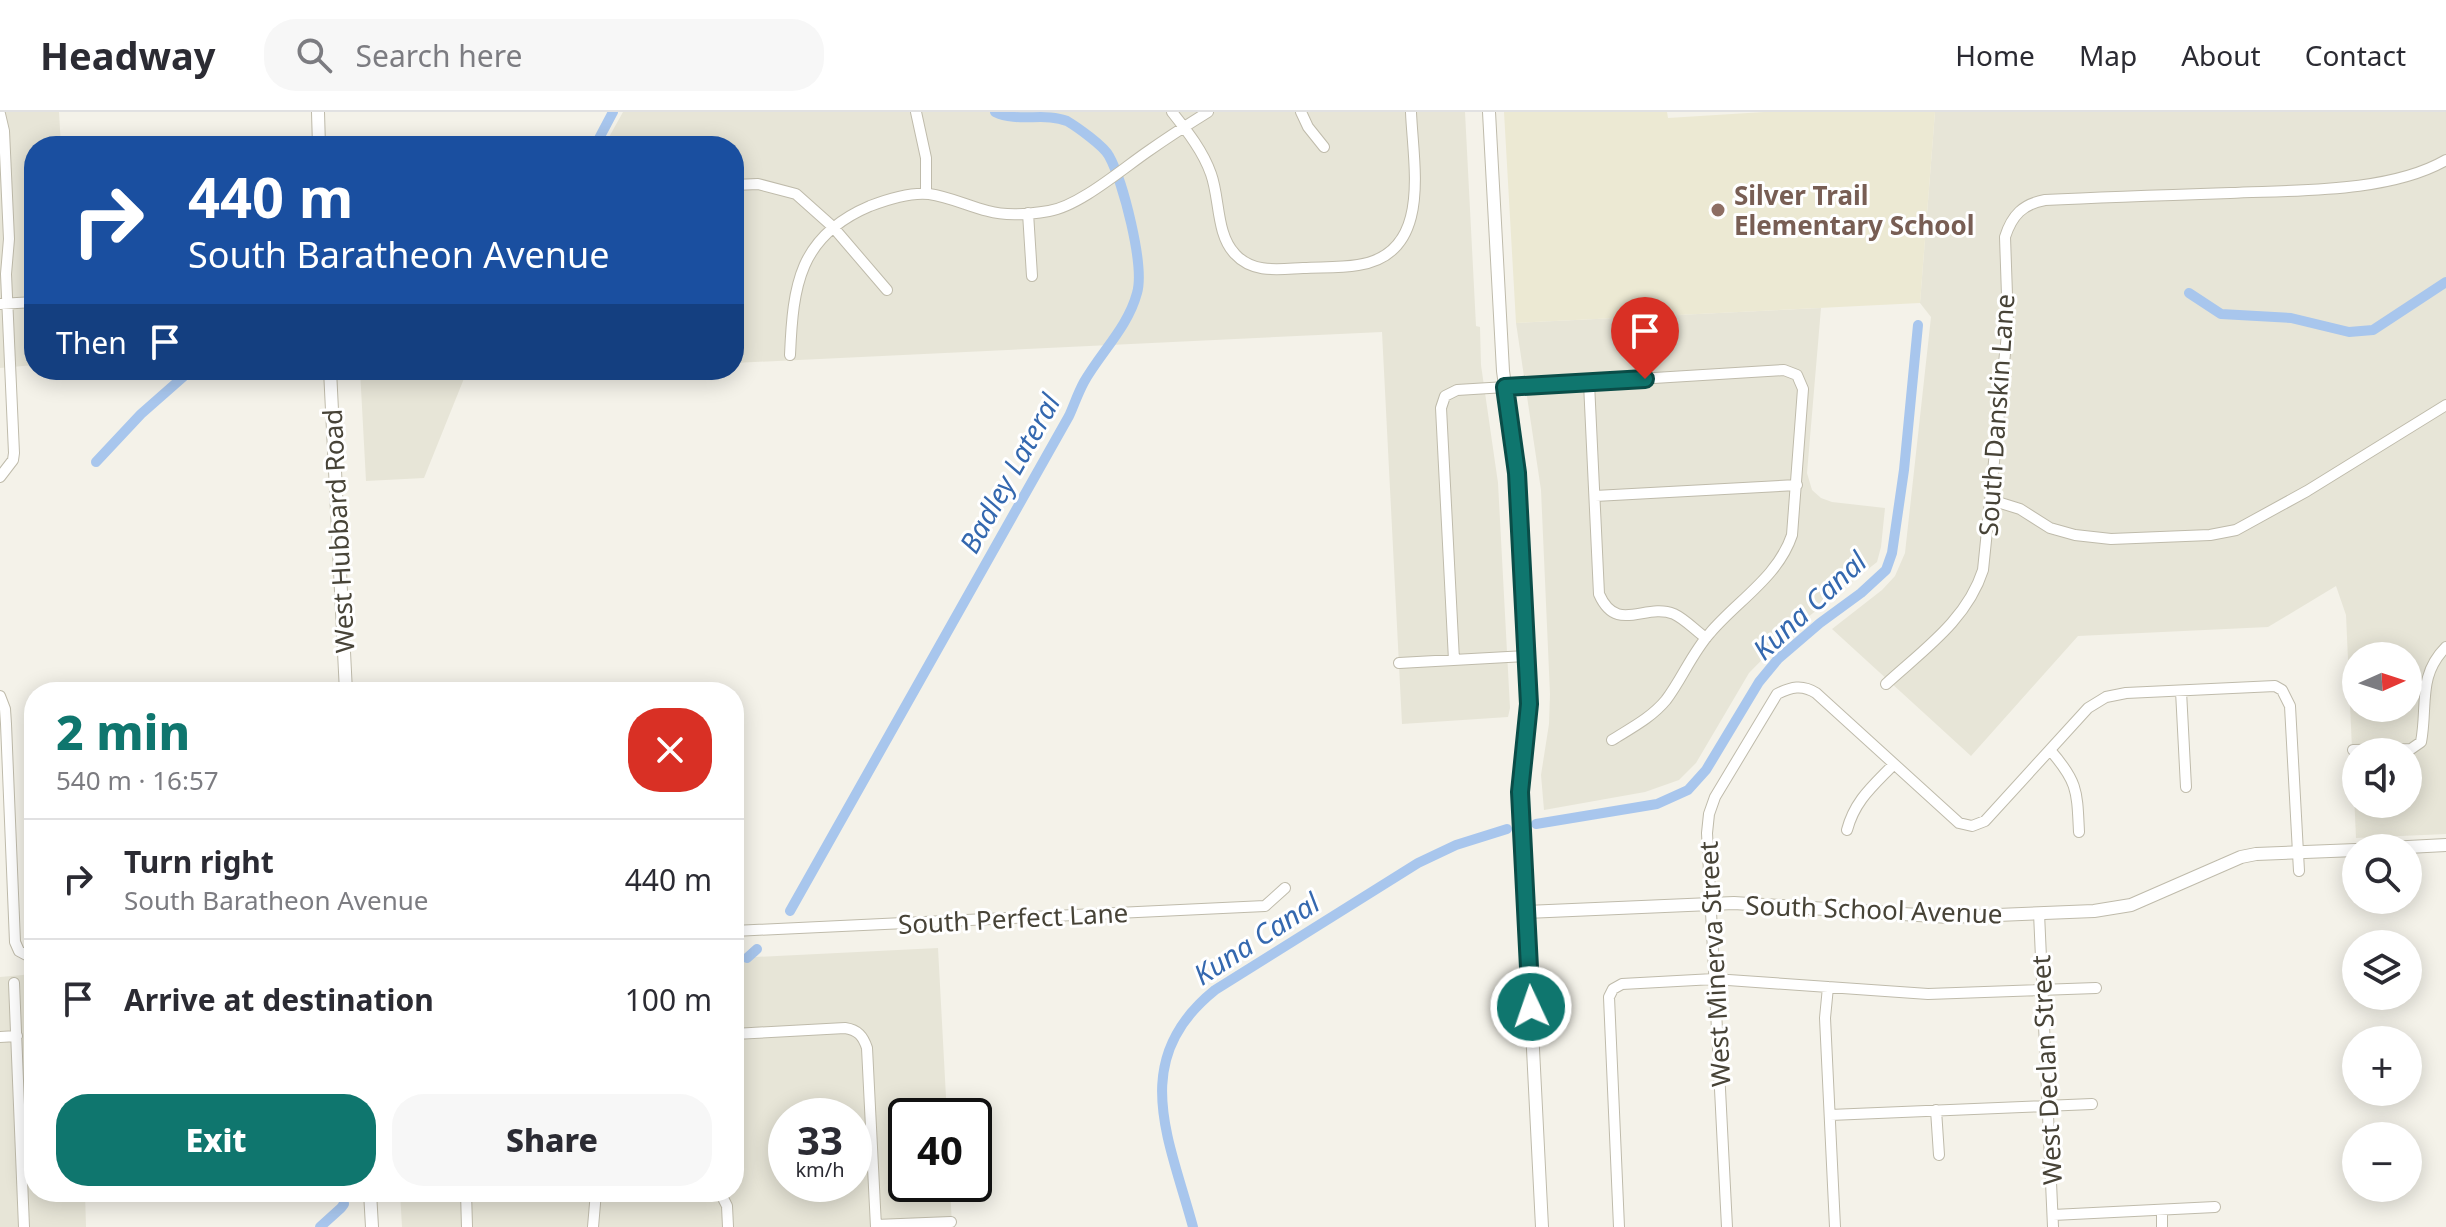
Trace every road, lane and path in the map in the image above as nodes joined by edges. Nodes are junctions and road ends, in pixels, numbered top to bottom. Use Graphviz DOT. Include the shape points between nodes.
graph roads {
  1 [pos="318,112"];
  2 [pos="916,112"];
  3 [pos="1172,112"];
  4 [pos="1208,112"];
  5 [pos="1301,112"];
  6 [pos="1411,112"];
  7 [pos="1489,112"];
  8 [pos="0,114"];
  9 [pos="1184,127"];
  10 [pos="319,136"];
  11 [pos="1324,147"];
  12 [pos="2446,160"];
  13 [pos="744,185"];
  14 [pos="926,194"];
  15 [pos="1028,213"];
  16 [pos="833,227"];
  17 [pos="1032,276"];
  18 [pos="887,290"];
  19 [pos="24,303"];
  20 [pos="4,304"];
  21 [pos="790,355"];
  22 [pos="330,380"];
  23 [pos="1589,383"];
  24 [pos="1505,387"];
  25 [pos="2446,405"];
  26 [pos="0,477"];
  27 [pos="1797,485"];
  28 [pos="1595,496"];
  29 [pos="1991,500"];
  30 [pos="1706,638"];
  31 [pos="2446,647"];
  32 [pos="1526,656"];
  33 [pos="1454,660"];
  34 [pos="1399,663"];
  35 [pos="346,682"];
  36 [pos="1886,684"];
  37 [pos="2181,691"];
  38 [pos="0,696"];
  39 [pos="2422,738"];
  40 [pos="1612,740"];
  41 [pos="2050,750"];
  42 [pos="1894,764"];
  43 [pos="2186,787"];
  44 [pos="1847,830"];
  45 [pos="2079,832"];
  46 [pos="2446,845"];
  47 [pos="2422,846"];
  48 [pos="2342,851"];
  49 [pos="2298,853"];
  50 [pos="2299,871"];
  51 [pos="1285,888"];
  52 [pos="1711,904"];
  53 [pos="1526,912"];
  54 [pos="2039,913"];
  55 [pos="744,931"];
  56 [pos="24,954"];
  57 [pos="1714,979"];
  58 [pos="14,983"];
  59 [pos="1828,987"];
  60 [pos="2096,988"];
  61 [pos="2042,990"];
  62 [pos="744,1033"];
  63 [pos="17,1036"];
  64 [pos="0,1037"];
  65 [pos="2092,1104"];
  66 [pos="2047,1106"];
  67 [pos="1936,1110"];
  68 [pos="1830,1115"];
  69 [pos="1939,1155"];
  70 [pos="371,1202"];
  71 [pos="466,1202"];
  72 [pos="595,1202"];
  73 [pos="725,1202"];
  74 [pos="2215,1207"];
  75 [pos="2162,1210"];
  76 [pos="2053,1215"];
  77 [pos="951,1222"];
  78 [pos="876,1226"];
  79 [pos="24,1227"];
  80 [pos="372,1227"];
  81 [pos="467,1227"];
  82 [pos="593,1227"];
  83 [pos="728,1227"];
  84 [pos="1542,1227"];
  85 [pos="1619,1227"];
  86 [pos="1727,1227"];
  87 [pos="1835,1227"];
  88 [pos="2053,1227"];
  89 [pos="2162,1227"];
  1 -- 10 [label="street"];
  2 -- 14 [label="street" via="926,158"];
  3 -- 9 [label="street"];
  4 -- 9 [label="street"];
  5 -- 11 [label="street"];
  6 -- 9 [label="street" via="1415,203 1408,228 1397,247 1360,265 1264,270 1244,263 1224,236 1210,172"];
  7 -- 24 [label="street"];
  8 -- 20 [label="street" via="9,239"];
  9 -- 15 [label="street" via="1081,197 1052,211"];
  12 -- 29 [label="street, South Danskin Lane" via="2404,178 2371,184 2045,200 2017,212 2005,237 2008,324"];
  13 -- 16 [label="street" via="796,194"];
  14 -- 15 [label="street" via="992,212"];
  14 -- 16 [label="street" via="882,201"];
  15 -- 17 [label="street"];
  16 -- 18 [label="street"];
  16 -- 21 [label="street" via="812,249 800,278 792,308"];
  19 -- 20 [label="street"];
  20 -- 26 [label="street" via="13,460"];
  22 -- 35 [label="street, West Hubbard Road"];
  23 -- 24 [label="street"];
  23 -- 27 [label="street" via="1784,370 1797,375 1803,389"];
  23 -- 28 [label="street"];
  24 -- 32 [label="street" via="1517,473"];
  24 -- 33 [label="street" via="1457,390 1445,396 1441,408"];
  25 -- 29 [label="street" via="2253,523 2224,533 2094,538 2050,528 2020,509"];
  27 -- 28 [label="street"];
  27 -- 30 [label="street" via="1787,551"];
  28 -- 30 [label="street" via="1599,594 1605,609 1617,615 1673,614"];
  29 -- 36 [label="street, South Danskin Lane" via="1985,559 1970,600 1958,618"];
  30 -- 40 [label="street" via="1666,699"];
  31 -- 39 [label="street" via="2424,688"];
  32 -- 33 [label="street"];
  32 -- 53 [label="street" via="1529,704 1520,792"];
  33 -- 34 [label="street"];
  37 -- 41 [label="street" via="2106,697 2088,708"];
  37 -- 43 [label="street"];
  37 -- 49 [label="street" via="2268,686 2282,690 2290,706"];
  38 -- 56 [label="street" via="6,724 15,942"];
  41 -- 42 [label="street" via="1985,821 1972,826 1959,823"];
  41 -- 45 [label="street" via="2077,791"];
  42 -- 44 [label="street" via="1858,802"];
  42 -- 52 [label="street, West Minerva Street" via="1808,688 1777,694 1709,814"];
  46 -- 47 [label="street"];
  48 -- 49 [label="street, South School Avenue"];
  49 -- 50 [label="street"];
  49 -- 54 [label="street, South School Avenue" via="2241,857 2131,905"];
  51 -- 55 [label="street, South Perfect Lane" via="1265,906"];
  52 -- 53 [label="street, South School Avenue"];
  52 -- 54 [label="street, South School Avenue" via="1903,916"];
  52 -- 57 [label="street, West Minerva Street"];
  53 -- 84 [label="street"];
  54 -- 61 [label="street, West Declan Street"];
  57 -- 59 [label="street"];
  57 -- 85 [label="street" via="1622,984 1609,997"];
  57 -- 86 [label="street, West Minerva Street"];
  58 -- 63 [label="street"];
  59 -- 61 [label="street" via="1928,994"];
  59 -- 68 [label="street"];
  60 -- 61 [label="street"];
  61 -- 66 [label="street, West Declan Street"];
  62 -- 78 [label="street" via="845,1028 859,1032 867,1048"];
  63 -- 64 [label="street"];
  63 -- 79 [label="street"];
  65 -- 66 [label="street"];
  66 -- 67 [label="street"];
  66 -- 76 [label="street, West Declan Street"];
  67 -- 68 [label="street"];
  67 -- 69 [label="street"];
  68 -- 87 [label="street"];
  70 -- 80 [label="street"];
  71 -- 81 [label="street"];
  72 -- 82 [label="street"];
  73 -- 83 [label="street"];
  74 -- 75 [label="street"];
  75 -- 76 [label="street"];
  75 -- 89 [label="street"];
  76 -- 88 [label="street, West Declan Street"];
  77 -- 78 [label="street"];
}
